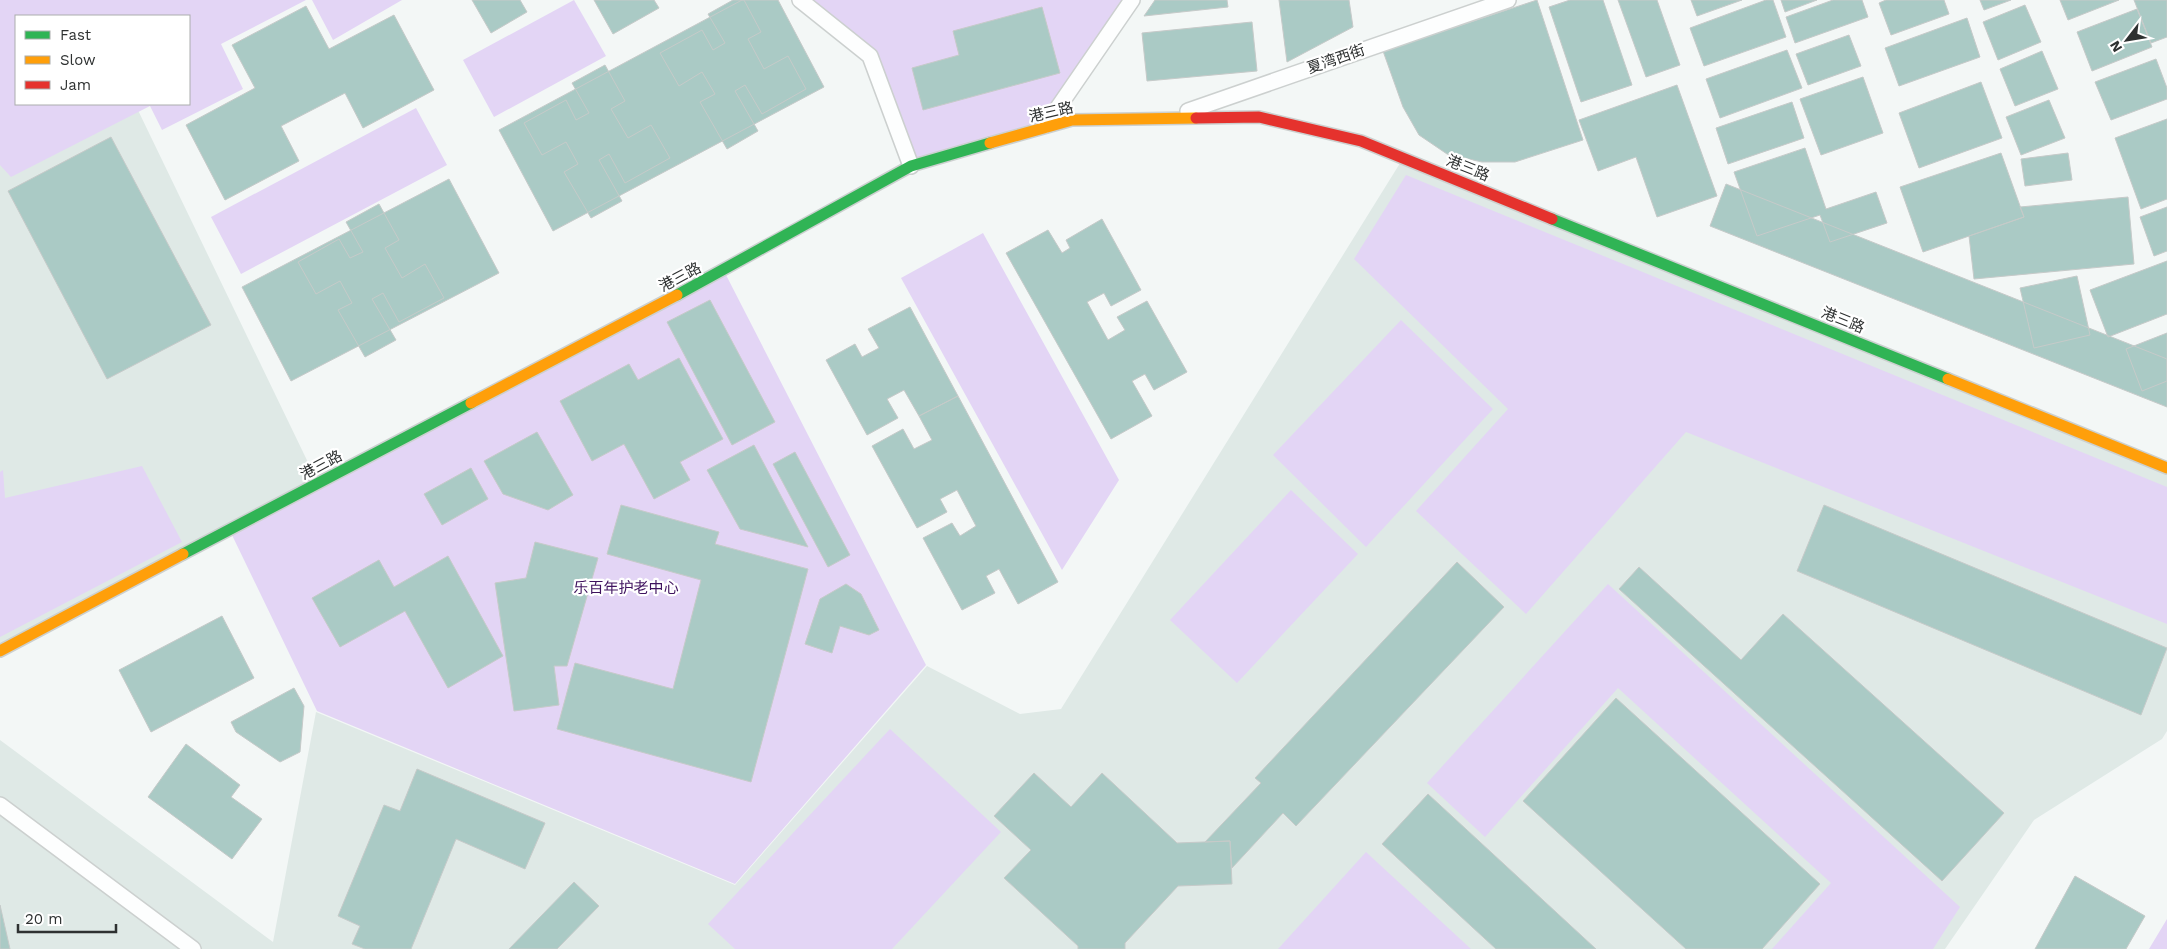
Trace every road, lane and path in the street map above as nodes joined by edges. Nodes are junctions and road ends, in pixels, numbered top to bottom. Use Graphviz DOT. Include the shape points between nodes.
graph roads {
  1 [pos="800,0"];
  2 [pos="1132,0"];
  3 [pos="1508,0"];
  4 [pos="1165,119"];
  5 [pos="1044,129"];
  6 [pos="911,166"];
  7 [pos="2167,468"];
  8 [pos="0,651"];
  9 [pos="0,805"];
  10 [pos="193,949"];
  1 -- 6 [label="lane" via="870,56"];
  2 -- 5 [label="lane"];
  3 -- 4 [label="lane, 夏湾西街"];
  4 -- 5 [label="main road, 港三路" via="1072,120"];
  4 -- 7 [label="main road, 港三路" via="1259,117 1361,141"];
  5 -- 6 [label="main road, 港三路"];
  6 -- 8 [label="main road, 港三路" via="745,259"];
  9 -- 10 [label="lane"];
}
